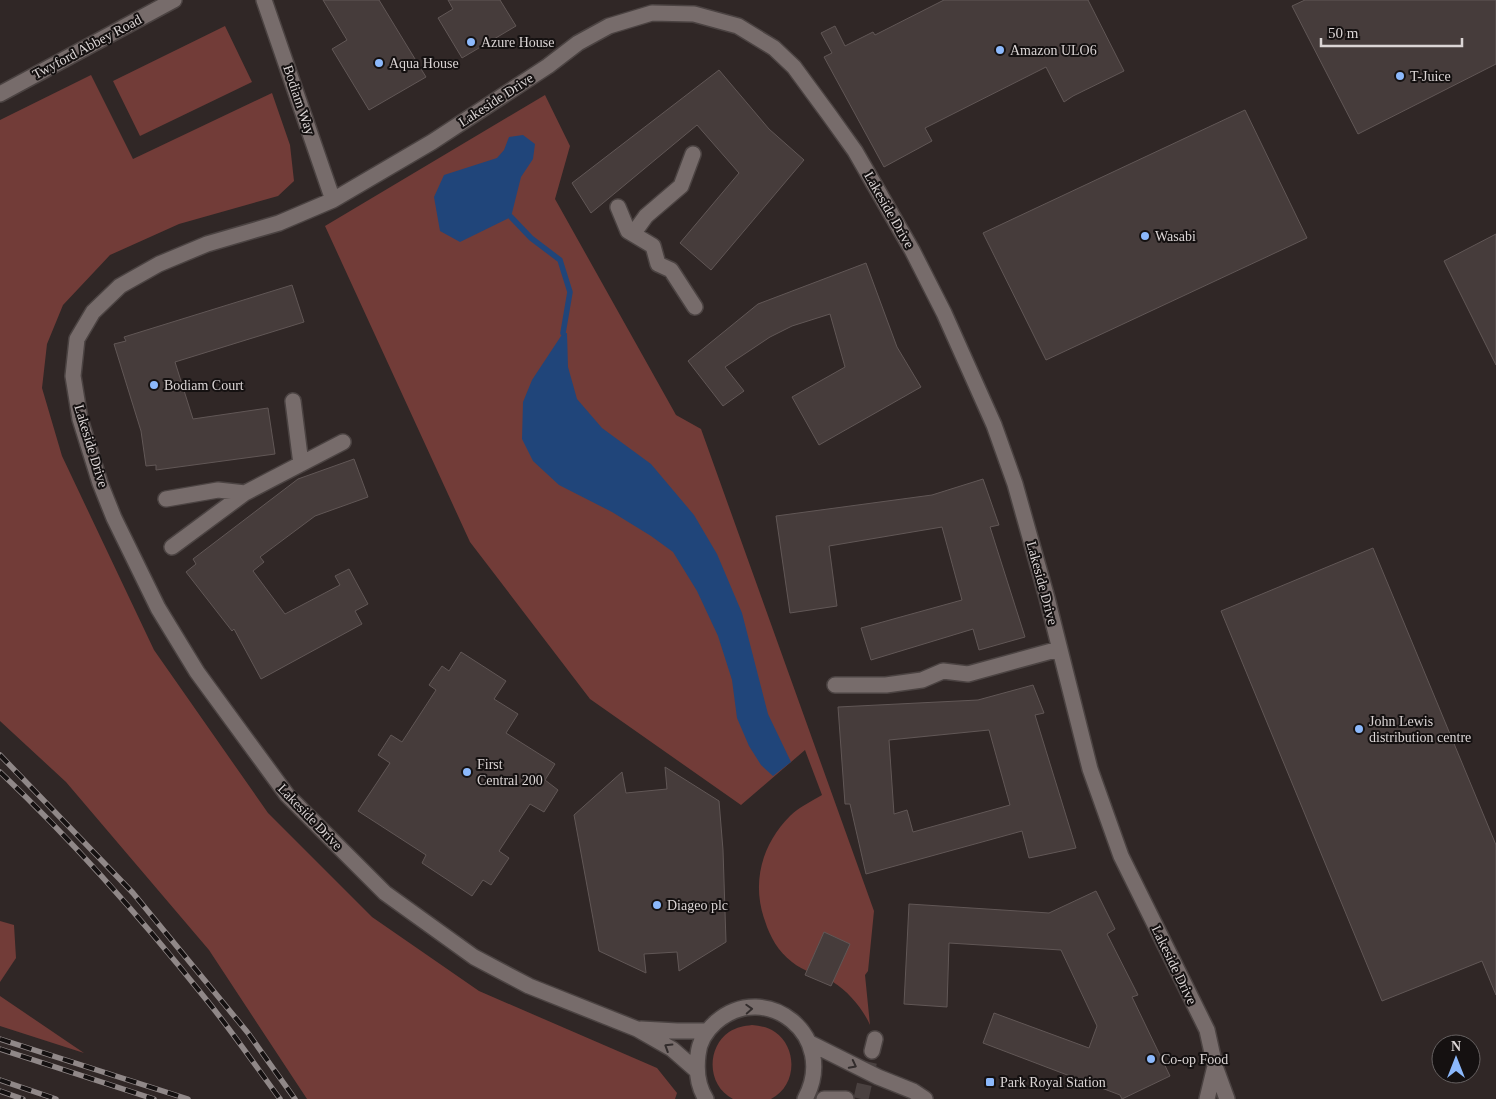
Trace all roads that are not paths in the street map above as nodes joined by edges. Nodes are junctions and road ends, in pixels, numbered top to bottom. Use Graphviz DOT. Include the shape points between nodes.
graph roads {
  1 [pos="174,0"];
  2 [pos="264,0"];
  3 [pos="0,94"];
  4 [pos="693,154"];
  5 [pos="333,200"];
  6 [pos="618,207"];
  7 [pos="633,234"];
  8 [pos="695,307"];
  9 [pos="293,401"];
  10 [pos="343,442"];
  11 [pos="301,464"];
  12 [pos="245,493"];
  13 [pos="166,499"];
  14 [pos="172,547"];
  15 [pos="1059,649"];
  16 [pos="835,685"];
  17 [pos="637,1029"];
  18 [pos="707,1030"];
  19 [pos="810,1043"];
  20 [pos="1215,1066"];
  21 [pos="696,1070"];
  22 [pos="705,1098"];
  23 [pos="805,1099"];
  24 [pos="824,1099"];
  25 [pos="846,1099"];
  26 [pos="925,1099"];
  27 [pos="1207,1099"];
  28 [pos="1227,1099"];
  1 -- 3 [label="street, Twyford Abbey Road"];
  2 -- 5 [label="street, Bodiam Way"];
  4 -- 7 [label="street" via="682,186 646,216"];
  5 -- 15 [label="street, Lakeside Drive" via="432,142 578,43 609,26 652,13 694,14 738,26 774,48 794,67 854,151 912,250 944,313 994,425 1015,484"];
  5 -- 17 [label="street, Lakeside Drive" via="279,223 207,244 159,264 120,286 93,312 77,340 73,376 80,419 100,483 158,608 197,672 286,795 385,893 474,957 529,986"];
  6 -- 7 [label="street" via="628,231"];
  7 -- 8 [label="street" via="653,246 658,264 671,270"];
  9 -- 11 [label="street"];
  10 -- 11 [label="street"];
  11 -- 12 [label="street"];
  12 -- 13 [label="street" via="218,490"];
  12 -- 14 [label="street"];
  15 -- 16 [label="street" via="968,674 943,671 922,680 886,686"];
  15 -- 20 [label="street, Lakeside Drive" via="1090,768 1121,856 1207,1030"];
  17 -- 18 [label="street, Lakeside Drive"];
  21 -- 17 [label="street, Lakeside Drive, one-way" via="672,1049"];
  18 -- 19 [label="street, one-way" via="723,1016 741,1009 757,1008 784,1014 800,1027"];
  18 -- 21 [label="street" via="698,1049"];
  19 -- 23 [label="street" via="814,1075"];
  19 -- 26 [label="street, one-way"];
  20 -- 27 [label="street, Lakeside Drive"];
  20 -- 28 [label="street, Lakeside Drive"];
  21 -- 22 [label="street"];
  24 -- 25 [label="street"];
}
